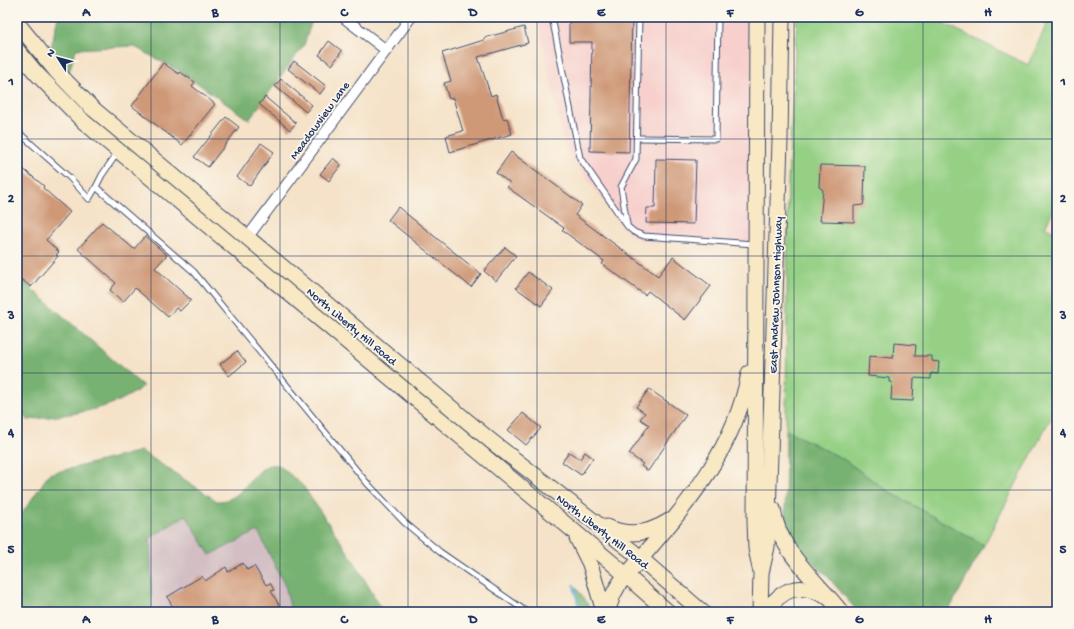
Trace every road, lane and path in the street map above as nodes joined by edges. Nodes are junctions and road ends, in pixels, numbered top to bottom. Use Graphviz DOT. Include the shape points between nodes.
graph roads {
  1 [pos="343,17"];
  2 [pos="412,17"];
  3 [pos="552,17"];
  4 [pos="639,17"];
  5 [pos="718,17"];
  6 [pos="757,17"];
  7 [pos="782,17"];
  8 [pos="17,24"];
  9 [pos="17,50"];
  10 [pos="386,50"];
  11 [pos="17,131"];
  12 [pos="638,138"];
  13 [pos="119,152"];
  14 [pos="96,187"];
  15 [pos="628,227"];
  16 [pos="247,238"];
  17 [pos="755,244"];
  18 [pos="776,244"];
  19 [pos="238,251"];
  20 [pos="755,340"];
  21 [pos="769,480"];
  22 [pos="680,514"];
  23 [pos="588,518"];
  24 [pos="570,529"];
  25 [pos="641,559"];
  26 [pos="761,573"];
  27 [pos="626,576"];
  28 [pos="831,599"];
  29 [pos="531,612"];
  30 [pos="604,612"];
  31 [pos="607,612"];
  32 [pos="668,612"];
  33 [pos="702,612"];
  34 [pos="760,612"];
  35 [pos="765,612"];
  36 [pos="841,612"];
  1 -- 10 [label="street"];
  2 -- 10 [label="street, Meadowview Lane"];
  3 -- 15 [label="lane" via="580,158"];
  4 -- 12 [label="lane"];
  5 -- 12 [label="lane" via="716,139"];
  6 -- 17 [label="main road, East Andrew Johnson Highway"];
  7 -- 18 [label="main road, East Andrew Johnson Highway"];
  8 -- 16 [label="main road, North Liberty Hill Road" via="57,72 92,107"];
  9 -- 13 [label="main road, North Liberty Hill Road" via="71,110"];
  10 -- 16 [label="street, Meadowview Lane"];
  11 -- 14 [label="lane" via="70,178 89,199"];
  12 -- 15 [label="lane" via="636,159 621,187"];
  13 -- 14 [label="lane"];
  13 -- 19 [label="main road, North Liberty Hill Road"];
  14 -- 29 [label="lane" via="194,272 367,484 404,522 440,552 524,610"];
  15 -- 17 [label="lane" via="644,236"];
  16 -- 19 [label="main road"];
  16 -- 23 [label="main road, North Liberty Hill Road" via="491,441"];
  17 -- 18 [label="main road"];
  17 -- 20 [label="main road, East Andrew Johnson Highway"];
  18 -- 21 [label="main road, East Andrew Johnson Highway"];
  19 -- 24 [label="main road, North Liberty Hill Road"];
  20 -- 22 [label="main road" via="739,409 708,474"];
  20 -- 26 [label="main road, East Andrew Johnson Highway" via="756,548"];
  21 -- 26 [label="main road, East Andrew Johnson Highway" via="767,547"];
  21 -- 28 [label="main road" via="775,519 784,544"];
  22 -- 23 [label="main road" via="658,528 632,534 612,529"];
  22 -- 25 [label="main road"];
  23 -- 25 [label="main road, North Liberty Hill Road"];
  24 -- 27 [label="main road, North Liberty Hill Road"];
  24 -- 30 [label="main road" via="590,564"];
  25 -- 27 [label="main road"];
  25 -- 33 [label="main road, North Liberty Hill Road"];
  26 -- 34 [label="main road, East Andrew Johnson Highway"];
  27 -- 31 [label="main road" via="613,595"];
  27 -- 32 [label="main road, North Liberty Hill Road"];
  28 -- 35 [label="main road" via="815,590 800,587 786,591 772,602"];
  28 -- 36 [label="main road"];
}
